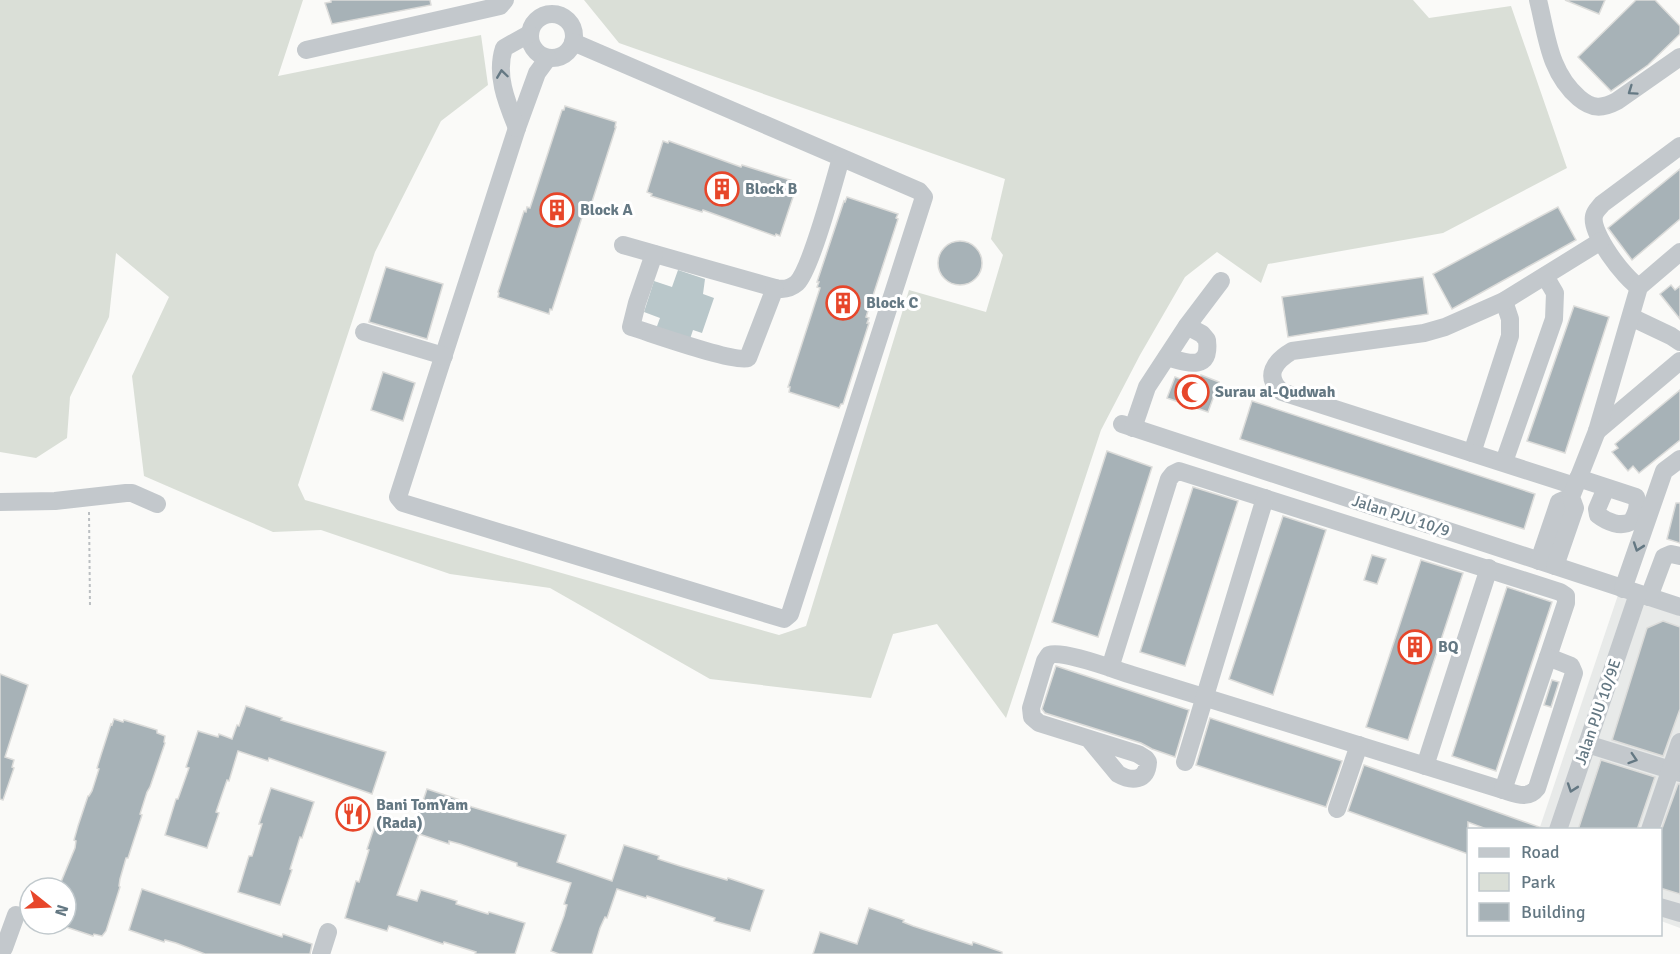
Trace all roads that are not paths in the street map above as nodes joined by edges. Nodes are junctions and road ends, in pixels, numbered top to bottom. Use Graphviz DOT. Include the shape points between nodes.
graph roads {
  1 [pos="505,0"];
  2 [pos="1538,0"];
  3 [pos="551,8"];
  4 [pos="530,34"];
  5 [pos="573,42"];
  6 [pos="306,50"];
  7 [pos="1680,57"];
  8 [pos="548,58"];
  9 [pos="517,128"];
  10 [pos="1680,146"];
  11 [pos="841,158"];
  12 [pos="1601,241"];
  13 [pos="623,245"];
  14 [pos="1680,252"];
  15 [pos="654,254"];
  16 [pos="1545,276"];
  17 [pos="1221,281"];
  18 [pos="1639,287"];
  19 [pos="775,288"];
  20 [pos="1504,301"];
  21 [pos="1631,317"];
  22 [pos="1187,326"];
  23 [pos="364,332"];
  24 [pos="1680,342"];
  25 [pos="444,356"];
  26 [pos="1167,357"];
  27 [pos="1680,361"];
  28 [pos="1597,431"];
  29 [pos="1472,453"];
  30 [pos="1680,459"];
  31 [pos="1504,462"];
  32 [pos="1575,487"];
  33 [pos="1606,488"];
  34 [pos="1265,498"];
  35 [pos="0,502"];
  36 [pos="157,504"];
  37 [pos="1680,556"];
  38 [pos="1547,563"];
  39 [pos="1489,568"];
  40 [pos="1541,585"];
  41 [pos="1637,593"];
  42 [pos="1680,608"];
  43 [pos="1548,657"];
  44 [pos="1110,668"];
  45 [pos="1204,697"];
  46 [pos="1089,738"];
  47 [pos="1680,742"];
  48 [pos="1587,744"];
  49 [pos="1359,745"];
  50 [pos="1185,762"];
  51 [pos="1425,766"];
  52 [pos="1675,772"];
  53 [pos="1503,790"];
  54 [pos="1337,809"];
  55 [pos="1559,828"];
  56 [pos="1651,828"];
  57 [pos="1662,908"];
  58 [pos="1680,913"];
  59 [pos="16,915"];
  60 [pos="328,932"];
  61 [pos="8,950"];
  62 [pos="321,954"];
  1 -- 6 [label="street" via="500,6"];
  7 -- 2 [label="street, one-way" via="1608,106 1591,106 1569,88 1554,66"];
  3 -- 4 [label="street" via="534,22"];
  3 -- 5 [label="street" via="569,22"];
  4 -- 8 [label="street" via="531,45"];
  9 -- 4 [label="street, one-way" via="505,97 500,61 504,48"];
  5 -- 8 [label="street" via="558,57"];
  5 -- 11 [label="street"];
  8 -- 9 [label="street" via="537,73"];
  9 -- 25 [label="street"];
  10 -- 12 [label="street" via="1596,211 1594,221"];
  11 -- 19 [label="street" via="802,277 789,288"];
  11 -- 25 [label="street" via="919,191 923,201 790,614 784,619 400,501 398,493"];
  12 -- 16 [label="street"];
  12 -- 18 [label="street" via="1617,267"];
  13 -- 15 [label="street"];
  14 -- 18 [label="street"];
  15 -- 19 [label="street"];
  15 -- 19 [label="street" via="631,327 696,347 748,358"];
  16 -- 20 [label="street"];
  16 -- 31 [label="street" via="1555,293 1554,319"];
  17 -- 22 [label="street"];
  18 -- 21 [label="street"];
  20 -- 29 [label="street" via="1510,336"];
  20 -- 29 [label="street" via="1424,333 1292,351 1276,363 1272,377 1274,386 1282,392"];
  21 -- 24 [label="street"];
  21 -- 28 [label="street"];
  22 -- 26 [label="street"];
  22 -- 26 [label="street" via="1207,340 1203,360 1190,364"];
  23 -- 25 [label="street"];
  26 -- 38 [label="street, Jalan PJU 10/9" via="1127,426"];
  27 -- 28 [label="street"];
  28 -- 32 [label="street"];
  29 -- 31 [label="street"];
  30 -- 41 [label="street, one-way" via="1664,471"];
  31 -- 32 [label="street"];
  32 -- 33 [label="street"];
  32 -- 38 [label="street" via="1575,508"];
  34 -- 39 [label="street"];
  34 -- 44 [label="street" via="1179,471 1173,474"];
  34 -- 45 [label="street"];
  35 -- 36 [label="street" via="132,493"];
  37 -- 41 [label="street" via="1671,554 1664,558"];
  38 -- 40 [label="street"];
  38 -- 41 [label="street, Jalan PJU 10/9"];
  39 -- 40 [label="street"];
  39 -- 51 [label="street"];
  40 -- 43 [label="street" via="1566,596"];
  41 -- 42 [label="street, Jalan PJU 10/9"];
  41 -- 48 [label="street, Jalan PJU 10/9E"];
  43 -- 53 [label="street"];
  43 -- 53 [label="street" via="1571,666 1574,673 1537,788 1522,796"];
  44 -- 45 [label="street"];
  44 -- 46 [label="street" via="1054,653 1046,661 1037,690 1031,713 1035,721"];
  45 -- 49 [label="street"];
  45 -- 50 [label="street"];
  47 -- 52 [label="street"];
  48 -- 52 [label="street, one-way"];
  48 -- 55 [label="street, Jalan PJU 10/9E, one-way"];
  49 -- 51 [label="street"];
  49 -- 54 [label="street"];
  51 -- 53 [label="street"];
  52 -- 56 [label="street"];
  57 -- 58 [label="street"];
  59 -- 61 [label="street"];
  60 -- 62 [label="street"];
}
